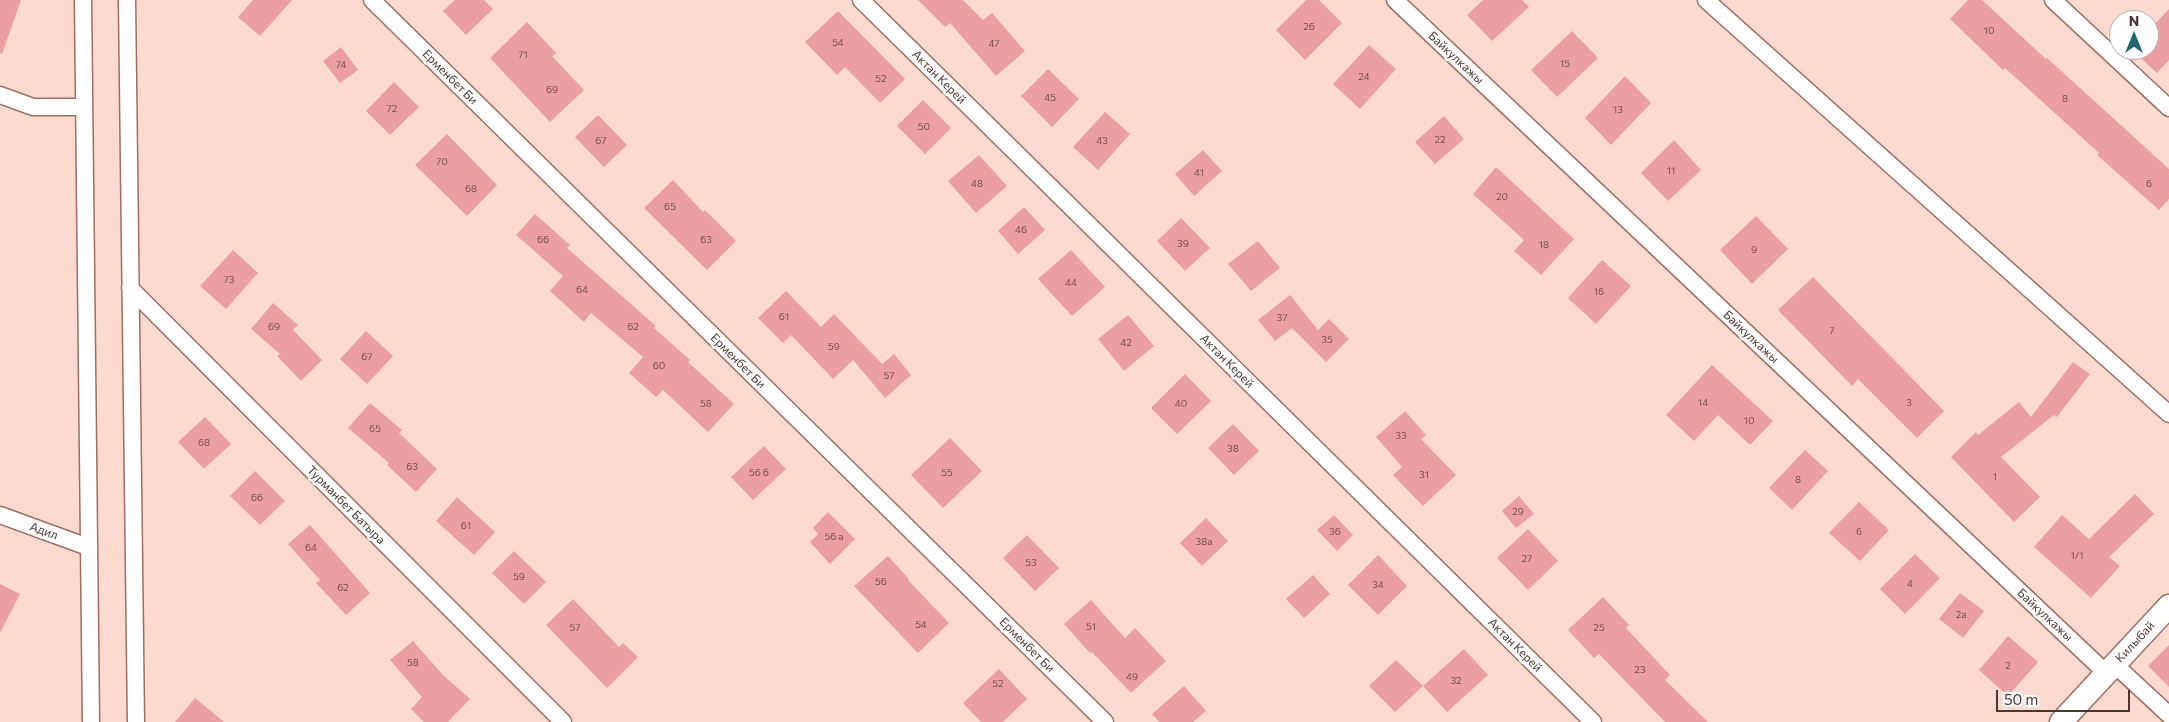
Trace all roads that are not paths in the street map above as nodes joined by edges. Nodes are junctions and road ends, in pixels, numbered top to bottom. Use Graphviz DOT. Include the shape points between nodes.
graph roads {
  1 [pos="83,0"];
  2 [pos="127,0"];
  3 [pos="372,0"];
  4 [pos="861,0"];
  5 [pos="1395,0"];
  6 [pos="1706,0"];
  7 [pos="2053,0"];
  8 [pos="0,95"];
  9 [pos="83,108"];
  10 [pos="2169,108"];
  11 [pos="130,288"];
  12 [pos="2169,414"];
  13 [pos="0,515"];
  14 [pos="88,547"];
  15 [pos="2169,606"];
  16 [pos="2110,669"];
  17 [pos="2169,715"];
  18 [pos="91,722"];
  19 [pos="136,722"];
  20 [pos="563,722"];
  21 [pos="1105,722"];
  22 [pos="1593,722"];
  23 [pos="2061,722"];
  1 -- 9 [label="street"];
  2 -- 11 [label="street"];
  3 -- 21 [label="street, Ерменбет Би"];
  4 -- 22 [label="street, Актан Керей"];
  5 -- 16 [label="street, Байкулкажы"];
  6 -- 12 [label="street"];
  7 -- 10 [label="street"];
  8 -- 9 [label="street" via="33,107"];
  9 -- 14 [label="street"];
  11 -- 19 [label="street"];
  11 -- 20 [label="street, Турманбет Батыра"];
  13 -- 14 [label="street, Адил"];
  14 -- 18 [label="street"];
  15 -- 16 [label="street, Килыбай"];
  16 -- 17 [label="street, Байкулкажы"];
  16 -- 23 [label="street, Килыбай"];
}
